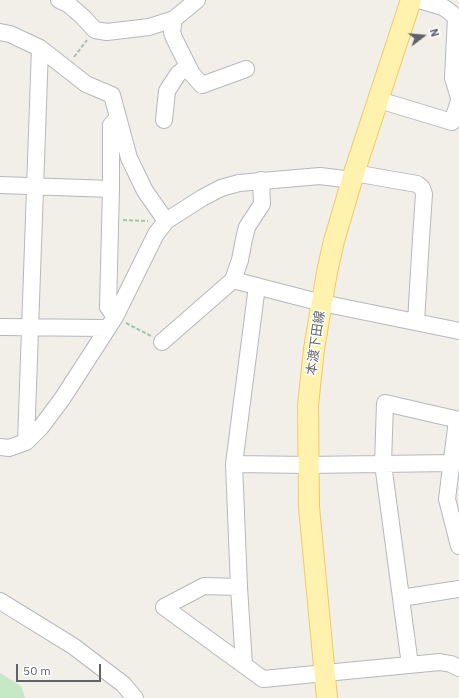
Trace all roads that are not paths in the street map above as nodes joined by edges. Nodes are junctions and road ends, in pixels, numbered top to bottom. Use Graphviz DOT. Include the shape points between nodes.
graph roads {
  1 [pos="59,0"];
  2 [pos="197,0"];
  3 [pos="411,0"];
  4 [pos="419,0"];
  5 [pos="174,19"];
  6 [pos="457,19"];
  7 [pos="0,32"];
  8 [pos="40,48"];
  9 [pos="188,66"];
  10 [pos="246,69"];
  11 [pos="459,98"];
  12 [pos="379,100"];
  13 [pos="459,101"];
  14 [pos="118,118"];
  15 [pos="164,120"];
  16 [pos="353,176"];
  17 [pos="260,180"];
  18 [pos="0,185"];
  19 [pos="35,186"];
  20 [pos="111,189"];
  21 [pos="166,221"];
  22 [pos="233,280"];
  23 [pos="257,286"];
  24 [pos="322,302"];
  25 [pos="111,322"];
  26 [pos="416,322"];
  27 [pos="0,327"];
  28 [pos="30,327"];
  29 [pos="459,331"];
  30 [pos="162,342"];
  31 [pos="458,420"];
  32 [pos="26,442"];
  33 [pos="0,447"];
  34 [pos="451,463"];
  35 [pos="234,464"];
  36 [pos="383,464"];
  37 [pos="308,465"];
  38 [pos="459,546"];
  39 [pos="240,587"];
  40 [pos="459,589"];
  41 [pos="401,598"];
  42 [pos="0,601"];
  43 [pos="244,665"];
  44 [pos="410,665"];
  45 [pos="459,668"];
  46 [pos="324,673"];
  47 [pos="135,698"];
  48 [pos="327,698"];
  1 -- 5 [label="street" via="68,4 95,30 107,32 149,27"];
  2 -- 5 [label="street"];
  3 -- 12 [label="main road, 本渡下田線"];
  4 -- 6 [label="street" via="443,7"];
  5 -- 9 [label="street" via="172,32"];
  6 -- 11 [label="street" via="453,78"];
  7 -- 8 [label="street"];
  8 -- 14 [label="street" via="86,84 112,95"];
  8 -- 19 [label="street"];
  9 -- 10 [label="street" via="202,85"];
  9 -- 15 [label="street" via="178,74 167,91"];
  12 -- 13 [label="street" via="452,122"];
  12 -- 16 [label="main road, 本渡下田線"];
  14 -- 20 [label="street" via="111,125"];
  14 -- 21 [label="street" via="129,158 145,191"];
  16 -- 17 [label="street"];
  16 -- 24 [label="main road, 本渡下田線" via="334,240"];
  16 -- 26 [label="street" via="417,184 422,188 424,194"];
  17 -- 21 [label="street" via="239,182 221,188"];
  17 -- 22 [label="street" via="262,204 247,227"];
  18 -- 19 [label="street"];
  19 -- 20 [label="street"];
  19 -- 28 [label="street"];
  20 -- 25 [label="street" via="108,307"];
  21 -- 25 [label="street" via="156,234"];
  22 -- 23 [label="street"];
  22 -- 30 [label="street"];
  23 -- 24 [label="street"];
  23 -- 35 [label="street"];
  24 -- 26 [label="street"];
  24 -- 37 [label="main road, 本渡下田線" via="308,405"];
  25 -- 28 [label="street"];
  25 -- 32 [label="street" via="62,399"];
  26 -- 29 [label="street"];
  27 -- 28 [label="street"];
  28 -- 32 [label="street"];
  31 -- 34 [label="street"];
  31 -- 36 [label="street" via="385,403"];
  32 -- 33 [label="street" via="9,448"];
  34 -- 36 [label="street"];
  34 -- 38 [label="street" via="447,499"];
  35 -- 37 [label="street"];
  35 -- 39 [label="street"];
  36 -- 37 [label="street"];
  36 -- 41 [label="street"];
  37 -- 46 [label="main road, 本渡下田線" via="309,507"];
  39 -- 43 [label="street"];
  39 -- 43 [label="street" via="204,586 164,606"];
  40 -- 41 [label="street"];
  41 -- 44 [label="street"];
  42 -- 47 [label="street" via="73,646 123,684"];
  43 -- 46 [label="street" via="263,679"];
  44 -- 45 [label="street" via="440,662"];
  44 -- 46 [label="street"];
  46 -- 48 [label="main road, 本渡下田線"];
}
